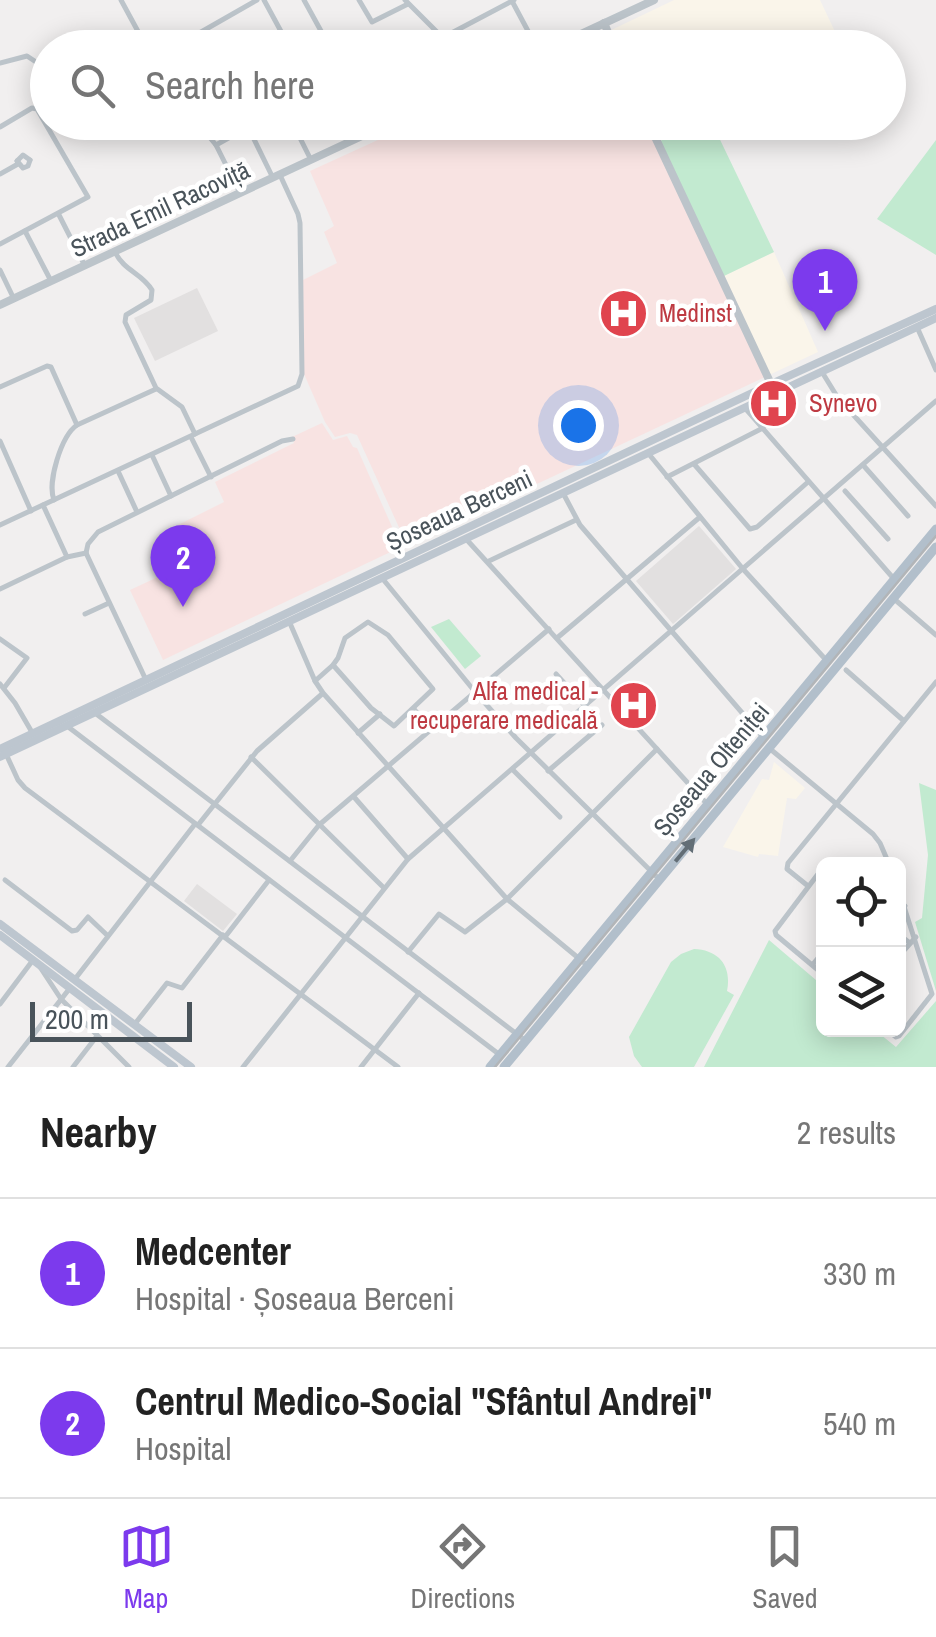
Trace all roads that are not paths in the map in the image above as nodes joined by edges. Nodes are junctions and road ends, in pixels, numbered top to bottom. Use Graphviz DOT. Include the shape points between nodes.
graph roads {
  1 [pos="122,0"];
  2 [pos="261,0"];
  3 [pos="304,0"];
  4 [pos="359,0"];
  5 [pos="513,0"];
  6 [pos="654,0"];
  7 [pos="407,2"];
  8 [pos="604,23"];
  9 [pos="138,30"];
  10 [pos="206,30"];
  11 [pos="279,30"];
  12 [pos="320,30"];
  13 [pos="434,30"];
  14 [pos="457,30"];
  15 [pos="529,30"];
  16 [pos="589,30"];
  17 [pos="607,30"];
  18 [pos="30,58"];
  19 [pos="0,63"];
  20 [pos="30,109"];
  21 [pos="0,127"];
  22 [pos="55,140"];
  23 [pos="212,140"];
  24 [pos="225,140"];
  25 [pos="255,140"];
  26 [pos="301,140"];
  27 [pos="354,140"];
  28 [pos="656,140"];
  29 [pos="216,145"];
  30 [pos="311,160"];
  31 [pos="18,164"];
  32 [pos="0,174"];
  33 [pos="276,176"];
  34 [pos="240,194"];
  35 [pos="58,214"];
  36 [pos="25,231"];
  37 [pos="0,244"];
  38 [pos="115,252"];
  39 [pos="85,266"];
  40 [pos="0,270"];
  41 [pos="51,281"];
  42 [pos="14,299"];
  43 [pos="0,305"];
  44 [pos="936,309"];
  45 [pos="936,318"];
  46 [pos="917,327"];
  47 [pos="866,345"];
  48 [pos="936,370"];
  49 [pos="822,372"];
  50 [pos="771,384"];
  51 [pos="0,387"];
  52 [pos="156,388"];
  53 [pos="936,402"];
  54 [pos="745,408"];
  55 [pos="77,425"];
  56 [pos="762,428"];
  57 [pos="193,436"];
  58 [pos="292,439"];
  59 [pos="0,441"];
  60 [pos="882,448"];
  61 [pos="648,453"];
  62 [pos="152,455"];
  63 [pos="623,459"];
  64 [pos="694,464"];
  65 [pos="863,464"];
  66 [pos="118,470"];
  67 [pos="667,477"];
  68 [pos="211,478"];
  69 [pos="809,482"];
  70 [pos="845,491"];
  71 [pos="563,493"];
  72 [pos="172,496"];
  73 [pos="824,498"];
  74 [pos="54,500"];
  75 [pos="535,501"];
  76 [pos="43,505"];
  77 [pos="936,506"];
  78 [pos="31,510"];
  79 [pos="137,512"];
  80 [pos="908,516"];
  81 [pos="700,517"];
  82 [pos="576,520"];
  83 [pos="0,525"];
  84 [pos="936,529"];
  85 [pos="466,539"];
  86 [pos="888,539"];
  87 [pos="936,547"];
  88 [pos="86,552"];
  89 [pos="67,557"];
  90 [pos="487,562"];
  91 [pos="743,568"];
  92 [pos="382,578"];
  93 [pos="627,578"];
  94 [pos="894,580"];
  95 [pos="0,588"];
  96 [pos="338,594"];
  97 [pos="893,598"];
  98 [pos="109,603"];
  99 [pos="85,614"];
  100 [pos="289,622"];
  101 [pos="548,629"];
  102 [pos="672,630"];
  103 [pos="936,635"];
  104 [pos="557,638"];
  105 [pos="0,639"];
  106 [pos="826,661"];
  107 [pos="333,665"];
  108 [pos="846,670"];
  109 [pos="556,674"];
  110 [pos="146,680"];
  111 [pos="314,681"];
  112 [pos="936,682"];
  113 [pos="2,686"];
  114 [pos="603,690"];
  115 [pos="323,693"];
  116 [pos="476,693"];
  117 [pos="585,706"];
  118 [pos="414,709"];
  119 [pos="95,713"];
  120 [pos="380,714"];
  121 [pos="904,721"];
  122 [pos="602,724"];
  123 [pos="67,726"];
  124 [pos="432,730"];
  125 [pos="358,733"];
  126 [pos="32,734"];
  127 [pos="764,737"];
  128 [pos="768,748"];
  129 [pos="657,749"];
  130 [pos="2,752"];
  131 [pos="530,752"];
  132 [pos="250,758"];
  133 [pos="389,766"];
  134 [pos="512,768"];
  135 [pos="548,771"];
  136 [pos="354,797"];
  137 [pos="214,804"];
  138 [pos="707,804"];
  139 [pos="836,804"];
  140 [pos="592,814"];
  141 [pos="560,817"];
  142 [pos="196,824"];
  143 [pos="319,826"];
  144 [pos="444,828"];
  145 [pos="886,857"];
  146 [pos="408,858"];
  147 [pos="290,862"];
  148 [pos="651,872"];
  149 [pos="816,876"];
  150 [pos="6,880"];
  151 [pos="269,880"];
  152 [pos="660,880"];
  153 [pos="151,881"];
  154 [pos="808,886"];
  155 [pos="383,888"];
  156 [pos="507,899"];
  157 [pos="906,909"];
  158 [pos="361,916"];
  159 [pos="0,924"];
  160 [pos="0,935"];
  161 [pos="108,936"];
  162 [pos="224,936"];
  163 [pos="916,937"];
  164 [pos="345,938"];
  165 [pos="906,941"];
  166 [pos="910,944"];
  167 [pos="906,948"];
  168 [pos="408,952"];
  169 [pos="816,960"];
  170 [pos="36,962"];
  171 [pos="583,962"];
  172 [pos="812,965"];
  173 [pos="816,968"];
  174 [pos="72,984"];
  175 [pos="418,993"];
  176 [pos="301,994"];
  177 [pos="60,999"];
  178 [pos="0,1004"];
  179 [pos="134,1025"];
  180 [pos="906,1027"];
  181 [pos="97,1036"];
  182 [pos="521,1038"];
  183 [pos="375,1050"];
  184 [pos="500,1055"];
  185 [pos="8,1067"];
  186 [pos="73,1067"];
  187 [pos="129,1067"];
  188 [pos="174,1067"];
  189 [pos="191,1067"];
  190 [pos="243,1067"];
  191 [pos="361,1067"];
  192 [pos="398,1067"];
  193 [pos="490,1067"];
  194 [pos="504,1067"];
  1 -- 9 [label="street"];
  2 -- 10 [label="street"];
  2 -- 11 [label="street"];
  3 -- 12 [label="street"];
  4 -- 7 [label="street" via="372,22"];
  5 -- 14 [label="street"];
  5 -- 15 [label="street"];
  6 -- 8 [label="street"];
  7 -- 13 [label="street"];
  8 -- 16 [label="street"];
  8 -- 17 [label="street"];
  18 -- 19 [label="street"];
  20 -- 21 [label="street"];
  22 -- 35 [label="street" via="88,198"];
  23 -- 29 [label="street"];
  24 -- 29 [label="street"];
  25 -- 33 [label="street"];
  26 -- 30 [label="street"];
  27 -- 30 [label="street, Strada Emil Racoviță"];
  28 -- 50 [label="street"];
  29 -- 34 [label="street"];
  30 -- 33 [label="street, Strada Emil Racoviță"];
  31 -- 32 [label="street"];
  33 -- 34 [label="street, Strada Emil Racoviță"];
  33 -- 57 [label="street" via="300,223 300,384"];
  34 -- 38 [label="street, Strada Emil Racoviță"];
  35 -- 36 [label="street"];
  35 -- 39 [label="street"];
  36 -- 37 [label="street"];
  36 -- 41 [label="street"];
  38 -- 39 [label="street, Strada Emil Racoviță"];
  38 -- 52 [label="street" via="152,290 150,302 125,320"];
  39 -- 41 [label="street, Strada Emil Racoviță"];
  40 -- 42 [label="street"];
  41 -- 42 [label="street, Strada Emil Racoviță"];
  42 -- 43 [label="street, Strada Emil Racoviță"];
  44 -- 47 [label="main road, Șoseaua Berceni"];
  45 -- 46 [label="main road, Șoseaua Berceni"];
  46 -- 47 [label="main road, Șoseaua Berceni"];
  46 -- 48 [label="street"];
  47 -- 49 [label="main road, Șoseaua Berceni"];
  47 -- 50 [label="main road, Șoseaua Berceni"];
  49 -- 54 [label="main road, Șoseaua Berceni"];
  49 -- 60 [label="street"];
  50 -- 63 [label="main road, Șoseaua Berceni"];
  51 -- 55 [label="street" via="49,366"];
  52 -- 55 [label="street"];
  52 -- 57 [label="street" via="182,407"];
  53 -- 60 [label="street"];
  54 -- 56 [label="street"];
  54 -- 61 [label="main road, Șoseaua Berceni"];
  55 -- 74 [label="street" via="66,436 52,479"];
  56 -- 64 [label="street"];
  56 -- 69 [label="street"];
  57 -- 62 [label="street"];
  57 -- 68 [label="street"];
  58 -- 68 [label="street"];
  59 -- 78 [label="street"];
  60 -- 65 [label="street"];
  60 -- 77 [label="street"];
  61 -- 63 [label="main road, Șoseaua Berceni"];
  61 -- 67 [label="street"];
  62 -- 66 [label="street"];
  62 -- 72 [label="street"];
  63 -- 71 [label="main road, Șoseaua Berceni"];
  63 -- 75 [label="main road, Șoseaua Berceni"];
  64 -- 67 [label="street"];
  64 -- 69 [label="street" via="752,530"];
  65 -- 73 [label="street"];
  65 -- 80 [label="street"];
  66 -- 74 [label="street"];
  66 -- 79 [label="street"];
  67 -- 81 [label="street"];
  68 -- 72 [label="street"];
  69 -- 73 [label="street"];
  70 -- 86 [label="street"];
  71 -- 75 [label="main road, Șoseaua Berceni"];
  71 -- 82 [label="street"];
  72 -- 79 [label="street"];
  73 -- 91 [label="street"];
  73 -- 94 [label="street"];
  74 -- 76 [label="street"];
  75 -- 85 [label="main road, Șoseaua Berceni"];
  75 -- 96 [label="main road, Șoseaua Berceni"];
  76 -- 78 [label="street"];
  76 -- 89 [label="street"];
  78 -- 83 [label="street"];
  79 -- 88 [label="street" via="96,534"];
  81 -- 91 [label="street"];
  81 -- 93 [label="street"];
  82 -- 90 [label="street"];
  82 -- 93 [label="street"];
  84 -- 94 [label="main road, Șoseaua Olteniței"];
  85 -- 90 [label="street"];
  85 -- 92 [label="main road, Șoseaua Berceni"];
  87 -- 97 [label="main road, Șoseaua Olteniței"];
  88 -- 89 [label="street"];
  88 -- 98 [label="street"];
  89 -- 95 [label="street"];
  90 -- 101 [label="street"];
  91 -- 102 [label="street"];
  91 -- 106 [label="street"];
  92 -- 96 [label="main road, Șoseaua Berceni"];
  92 -- 116 [label="street"];
  93 -- 102 [label="street"];
  93 -- 104 [label="street"];
  94 -- 106 [label="main road, Șoseaua Olteniței"];
  96 -- 100 [label="main road, Șoseaua Berceni"];
  96 -- 110 [label="main road, Șoseaua Berceni"];
  97 -- 103 [label="street"];
  97 -- 128 [label="main road, Șoseaua Olteniței"];
  98 -- 99 [label="street"];
  98 -- 110 [label="street"];
  100 -- 111 [label="street"];
  100 -- 119 [label="main road, Șoseaua Berceni"];
  101 -- 104 [label="street"];
  101 -- 116 [label="street"];
  102 -- 114 [label="street"];
  102 -- 127 [label="street"];
  104 -- 114 [label="street"];
  105 -- 113 [label="street" via="27,658"];
  106 -- 127 [label="main road, Șoseaua Olteniței"];
  107 -- 111 [label="street"];
  107 -- 118 [label="street" via="345,638 370,623 432,688"];
  107 -- 120 [label="street"];
  108 -- 121 [label="street"];
  109 -- 117 [label="street"];
  110 -- 126 [label="main road, Șoseaua Berceni"];
  111 -- 115 [label="street"];
  112 -- 121 [label="street"];
  113 -- 126 [label="street"];
  114 -- 117 [label="street"];
  114 -- 129 [label="street"];
  115 -- 125 [label="street"];
  115 -- 132 [label="street"];
  116 -- 124 [label="street"];
  116 -- 131 [label="street"];
  117 -- 131 [label="street"];
  118 -- 120 [label="street" via="394,726"];
  118 -- 124 [label="street"];
  119 -- 123 [label="main road, Șoseaua Berceni"];
  119 -- 137 [label="street"];
  120 -- 125 [label="street"];
  121 -- 139 [label="street"];
  122 -- 135 [label="street"];
  123 -- 130 [label="main road, Șoseaua Berceni"];
  123 -- 142 [label="street"];
  124 -- 133 [label="street"];
  125 -- 133 [label="street"];
  126 -- 130 [label="main road, Șoseaua Berceni"];
  127 -- 138 [label="main road, Șoseaua Olteniței"];
  128 -- 139 [label="street"];
  152 -- 128 [label="main road, Șoseaua Olteniței, one-way"];
  129 -- 138 [label="street"];
  129 -- 140 [label="street"];
  130 -- 153 [label="street" via="22,786"];
  131 -- 134 [label="street"];
  131 -- 135 [label="street"];
  132 -- 137 [label="street"];
  132 -- 143 [label="street"];
  133 -- 136 [label="street"];
  133 -- 144 [label="street"];
  134 -- 141 [label="street"];
  134 -- 144 [label="street"];
  135 -- 140 [label="street"];
  136 -- 143 [label="street"];
  136 -- 146 [label="street"];
  137 -- 142 [label="street"];
  137 -- 147 [label="street"];
  138 -- 148 [label="main road, Șoseaua Olteniței"];
  139 -- 145 [label="street" via="876,837"];
  139 -- 154 [label="street" via="786,866"];
  140 -- 148 [label="street"];
  140 -- 156 [label="street"];
  142 -- 151 [label="street"];
  142 -- 153 [label="street"];
  143 -- 147 [label="street"];
  143 -- 155 [label="street"];
  144 -- 146 [label="street"];
  144 -- 156 [label="street"];
  146 -- 155 [label="street"];
  147 -- 158 [label="street"];
  148 -- 152 [label="street"];
  148 -- 171 [label="main road, Șoseaua Olteniței"];
  149 -- 154 [label="street"];
  150 -- 161 [label="street" via="72,931 88,918"];
  151 -- 162 [label="street"];
  151 -- 164 [label="street"];
  152 -- 171 [label="main road, Șoseaua Olteniței"];
  153 -- 161 [label="street"];
  153 -- 162 [label="street"];
  154 -- 172 [label="street" via="775,931"];
  155 -- 158 [label="street"];
  156 -- 168 [label="street" via="465,932 439,914"];
  156 -- 171 [label="street"];
  157 -- 163 [label="street"];
  158 -- 164 [label="street"];
  158 -- 168 [label="street"];
  159 -- 174 [label="main road"];
  160 -- 170 [label="main road"];
  161 -- 174 [label="street"];
  162 -- 176 [label="street"];
  162 -- 179 [label="street" via="182,988 167,983"];
  163 -- 166 [label="street"];
  163 -- 180 [label="street" via="932,994"];
  164 -- 175 [label="street"];
  164 -- 176 [label="street"];
  165 -- 166 [label="street"];
  166 -- 167 [label="street"];
  168 -- 182 [label="street"];
  169 -- 172 [label="street"];
  170 -- 174 [label="main road"];
  170 -- 177 [label="street"];
  170 -- 178 [label="street"];
  171 -- 182 [label="main road, Șoseaua Olteniței"];
  172 -- 173 [label="street"];
  174 -- 177 [label="street"];
  174 -- 179 [label="main road"];
  174 -- 188 [label="main road"];
  175 -- 183 [label="street"];
  175 -- 184 [label="street"];
  176 -- 183 [label="street"];
  176 -- 190 [label="street"];
  177 -- 181 [label="street"];
  177 -- 185 [label="street"];
  179 -- 189 [label="main road"];
  181 -- 186 [label="street"];
  181 -- 187 [label="street"];
  182 -- 184 [label="main road, Șoseaua Olteniței"];
  182 -- 194 [label="main road, Șoseaua Olteniței"];
  183 -- 191 [label="street"];
  183 -- 192 [label="street"];
  184 -- 193 [label="main road, Șoseaua Olteniței"];
}
